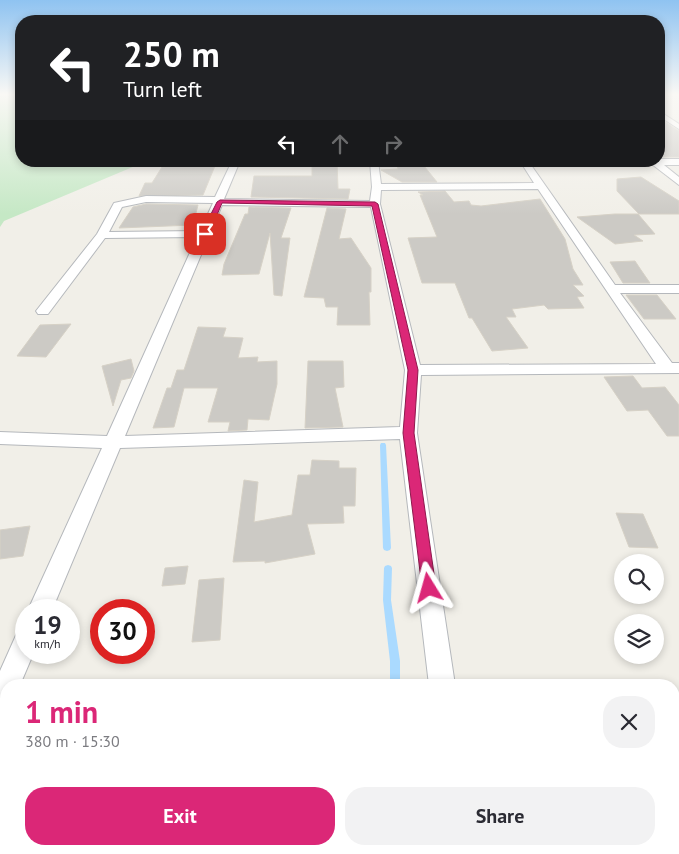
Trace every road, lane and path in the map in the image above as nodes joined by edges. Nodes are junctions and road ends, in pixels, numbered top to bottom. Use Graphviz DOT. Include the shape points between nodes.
graph roads {
  1 [pos="665,162"];
  2 [pos="679,162"];
  3 [pos="234,167"];
  4 [pos="375,167"];
  5 [pos="528,167"];
  6 [pos="660,167"];
  7 [pos="679,182"];
  8 [pos="541,186"];
  9 [pos="377,187"];
  10 [pos="220,201"];
  11 [pos="375,204"];
  12 [pos="102,234"];
  13 [pos="205,234"];
  14 [pos="611,289"];
  15 [pos="679,289"];
  16 [pos="43,311"];
  17 [pos="673,368"];
  18 [pos="413,370"];
  19 [pos="408,433"];
  20 [pos="0,438"];
  21 [pos="115,442"];
  22 [pos="45,599"];
  23 [pos="16,664"];
  24 [pos="9,679"];
  25 [pos="441,679"];
  1 -- 2 [label="street"];
  3 -- 10 [label="street"];
  4 -- 9 [label="street"];
  5 -- 8 [label="street"];
  6 -- 7 [label="street"];
  8 -- 9 [label="street"];
  8 -- 14 [label="street"];
  9 -- 11 [label="street"];
  10 -- 11 [label="street"];
  10 -- 12 [label="street" via="146,199 118,205"];
  10 -- 13 [label="street"];
  11 -- 18 [label="street"];
  12 -- 13 [label="street"];
  12 -- 16 [label="street"];
  13 -- 21 [label="street"];
  14 -- 15 [label="street"];
  14 -- 17 [label="street"];
  17 -- 18 [label="street"];
  18 -- 19 [label="street"];
  19 -- 21 [label="street"];
  19 -- 25 [label="street"];
  20 -- 21 [label="street"];
  21 -- 22 [label="street"];
  23 -- 24 [label="street"];
}
